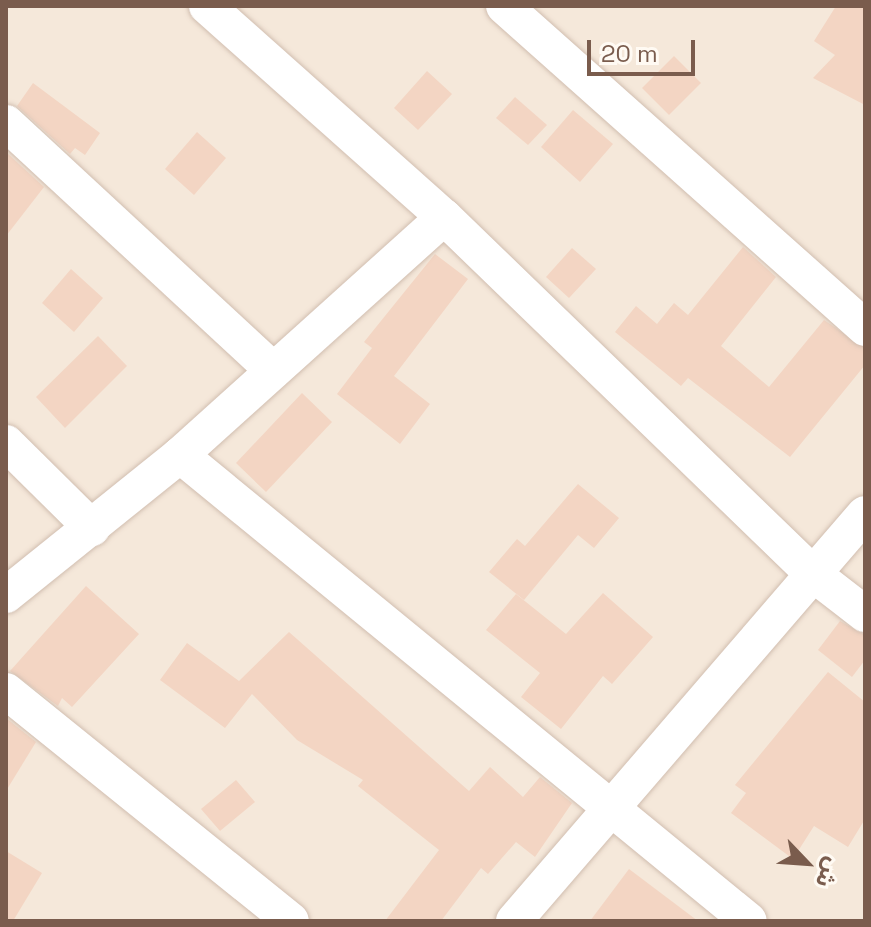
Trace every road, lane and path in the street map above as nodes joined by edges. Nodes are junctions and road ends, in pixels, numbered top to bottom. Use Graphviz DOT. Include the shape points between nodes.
graph roads {
  1 [pos="207,6"];
  2 [pos="504,6"];
  3 [pos="6,123"];
  4 [pos="444,217"];
  5 [pos="865,328"];
  6 [pos="273,370"];
  7 [pos="6,443"];
  8 [pos="180,455"];
  9 [pos="865,514"];
  10 [pos="92,528"];
  11 [pos="812,573"];
  12 [pos="6,595"];
  13 [pos="865,614"];
  14 [pos="6,691"];
  15 [pos="609,807"];
  16 [pos="291,921"];
  17 [pos="514,921"];
  18 [pos="749,921"];
  1 -- 4 [label="street"];
  2 -- 5 [label="street"];
  3 -- 6 [label="street"];
  4 -- 6 [label="street"];
  4 -- 11 [label="street"];
  6 -- 8 [label="street"];
  7 -- 10 [label="street"];
  8 -- 10 [label="street"];
  8 -- 15 [label="street"];
  9 -- 11 [label="street"];
  10 -- 12 [label="street"];
  11 -- 13 [label="street"];
  11 -- 15 [label="street"];
  14 -- 16 [label="street"];
  15 -- 17 [label="street"];
  15 -- 18 [label="street"];
}
